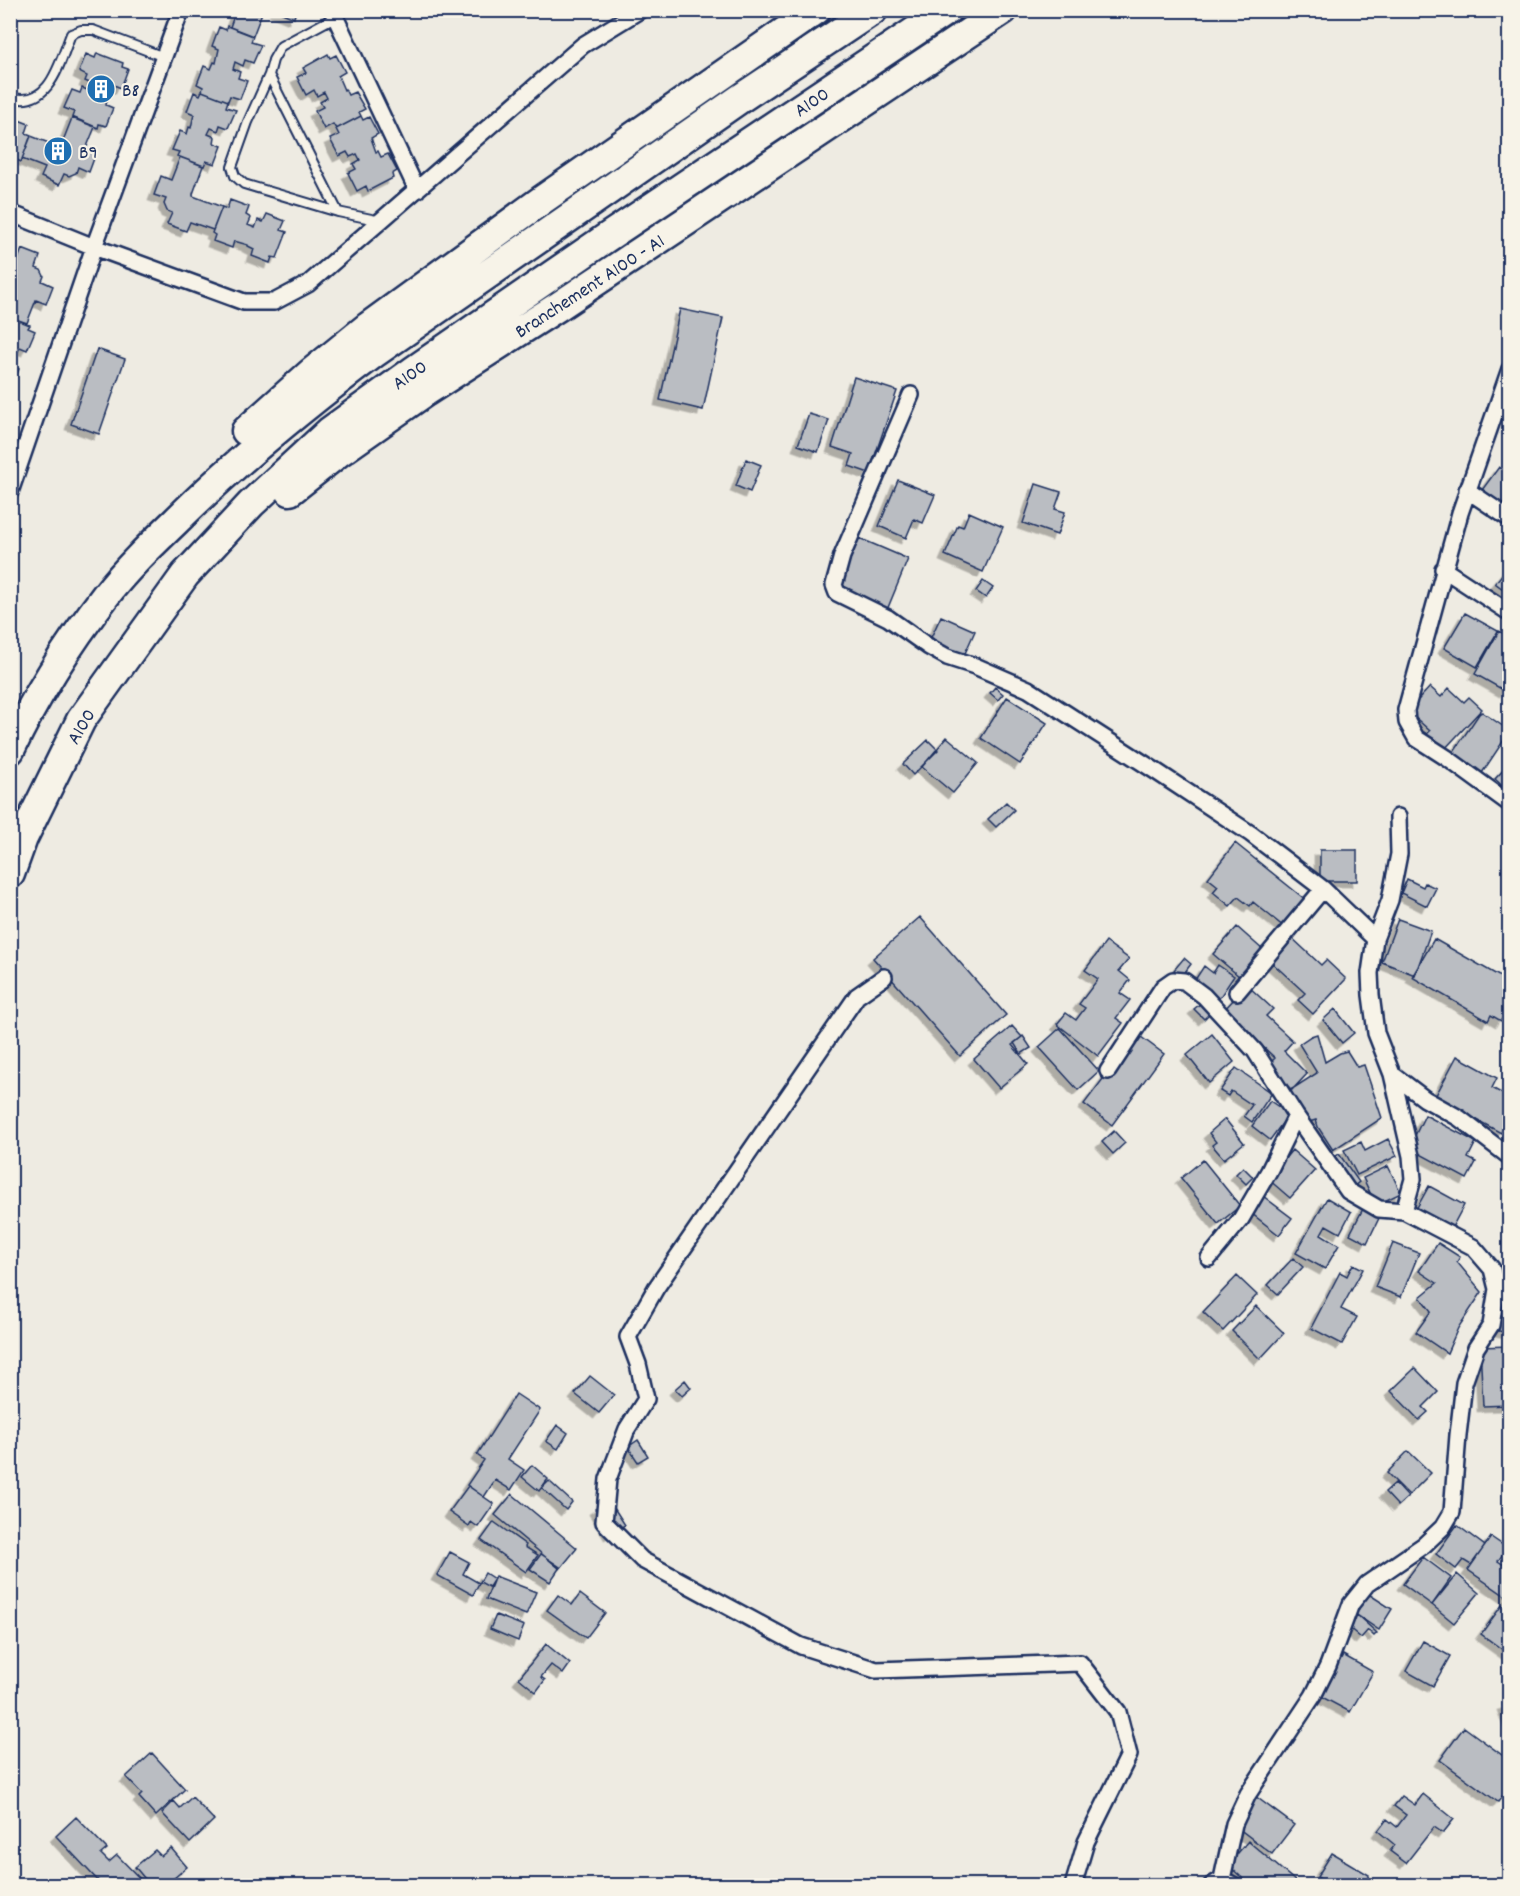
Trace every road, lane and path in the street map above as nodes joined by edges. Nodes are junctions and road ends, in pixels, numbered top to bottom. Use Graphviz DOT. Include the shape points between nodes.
graph roads {
  1 [pos="181,10"];
  2 [pos="640,10"];
  3 [pos="873,10"];
  4 [pos="947,10"];
  5 [pos="1003,10"];
  6 [pos="814,12"];
  7 [pos="333,14"];
  8 [pos="164,57"];
  9 [pos="269,75"];
  10 [pos="10,98"];
  11 [pos="417,190"];
  12 [pos="338,212"];
  13 [pos="10,213"];
  14 [pos="382,221"];
  15 [pos="94,247"];
  16 [pos="1509,369"];
  17 [pos="911,395"];
  18 [pos="11,489"];
  19 [pos="1467,490"];
  20 [pos="1509,519"];
  21 [pos="1443,569"];
  22 [pos="185,575"];
  23 [pos="107,593"];
  24 [pos="1509,613"];
  25 [pos="10,750"];
  26 [pos="1509,804"];
  27 [pos="1398,817"];
  28 [pos="10,874"];
  29 [pos="1323,889"];
  30 [pos="1375,939"];
  31 [pos="884,977"];
  32 [pos="1237,992"];
  33 [pos="1108,1071"];
  34 [pos="1392,1074"];
  35 [pos="1296,1116"];
  36 [pos="1509,1157"];
  37 [pos="1404,1211"];
  38 [pos="1209,1258"];
  39 [pos="1223,1883"];
  40 [pos="1073,1886"];
  1 -- 8 [label="street"];
  2 -- 11 [label="street" via="583,45"];
  3 -- 23 [label="highway, A100 / A100" via="329,386 203,493"];
  4 -- 22 [label="highway, A100 / A100" via="606,238 330,431 251,504"];
  5 -- 22 [label="highway, Branchement A100 - A1" via="425,392 338,453"];
  6 -- 23 [label="highway" via="542,200 311,373 200,478"];
  7 -- 9 [label="lane" via="281,46"];
  7 -- 11 [label="street"];
  8 -- 10 [label="lane" via="93,30 81,30 71,34 50,85 35,98"];
  8 -- 15 [label="street"];
  9 -- 12 [label="lane"];
  9 -- 12 [label="lane" via="232,167 236,177 244,184"];
  11 -- 14 [label="street"];
  12 -- 14 [label="lane"];
  13 -- 15 [label="street"];
  14 -- 15 [label="street" via="308,284 274,302 244,302"];
  15 -- 18 [label="street"];
  16 -- 19 [label="street"];
  17 -- 29 [label="street" via="842,556 834,585 837,593 888,618 947,657 1028,689 1251,834"];
  19 -- 20 [label="street"];
  19 -- 21 [label="street"];
  21 -- 24 [label="street"];
  21 -- 26 [label="street" via="1406,710 1407,722 1416,738"];
  22 -- 28 [label="highway, A100 / A100" via="81,720 23,838"];
  23 -- 25 [label="highway, A100 / A100" via="60,658"];
  27 -- 30 [label="street" via="1399,854 1390,900"];
  29 -- 30 [label="street"];
  29 -- 32 [label="street"];
  30 -- 34 [label="street" via="1371,995 1376,1033"];
  31 -- 40 [label="street" via="857,996 656,1288 628,1337 646,1399 627,1429 608,1479 604,1522 642,1560 801,1646 876,1670 1080,1663 1118,1712 1130,1755 1086,1842"];
  33 -- 35 [label="street" via="1163,987 1173,980 1184,981 1204,996 1255,1051"];
  34 -- 36 [label="street"];
  34 -- 37 [label="street" via="1411,1156 1413,1179"];
  35 -- 37 [label="street" via="1348,1191 1379,1209"];
  35 -- 38 [label="street" via="1241,1219"];
  37 -- 39 [label="street" via="1473,1247 1492,1269 1497,1289 1491,1325 1476,1348 1464,1383 1452,1512 1424,1545 1366,1584 1351,1604 1313,1696 1254,1785 1234,1824"];
}
